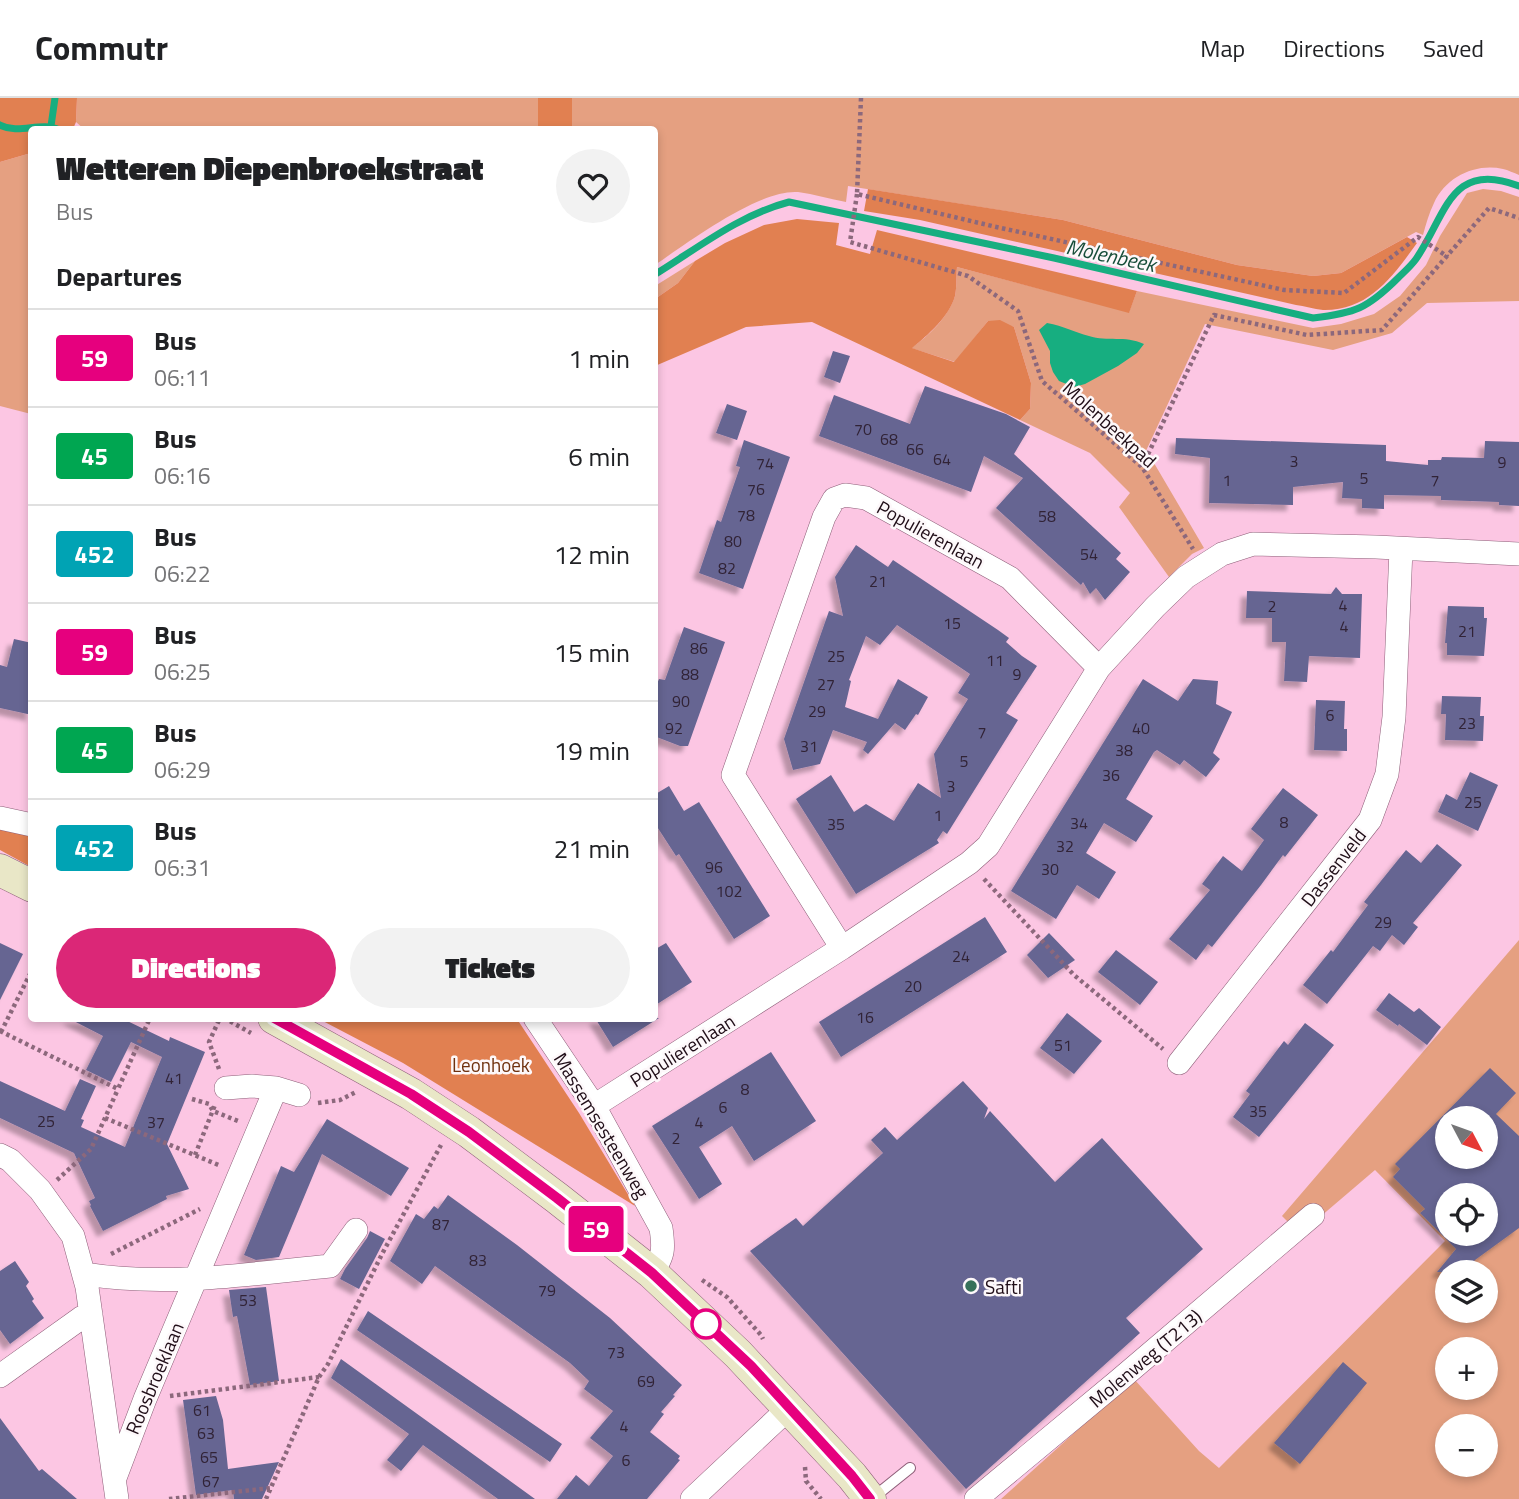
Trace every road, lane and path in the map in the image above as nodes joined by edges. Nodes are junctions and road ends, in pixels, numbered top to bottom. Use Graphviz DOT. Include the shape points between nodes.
graph roads {
  1 [pos="861,98"];
  2 [pos="857,194"];
  3 [pos="1519,218"];
  4 [pos="1448,257"];
  5 [pos="1142,467"];
  6 [pos="1401,549"];
  7 [pos="1519,554"];
  8 [pos="1203,566"];
  9 [pos="1099,668"];
  10 [pos="0,818"];
  11 [pos="28,823"];
  12 [pos="969,863"];
  13 [pos="0,870"];
  14 [pos="28,884"];
  15 [pos="842,948"];
  16 [pos="28,978"];
  17 [pos="148,1022"];
  18 [pos="220,1022"];
  19 [pos="240,1022"];
  20 [pos="538,1022"];
  21 [pos="266,1028"];
  22 [pos="1,1032"];
  23 [pos="1180,1063"];
  24 [pos="348,1086"];
  25 [pos="226,1088"];
  26 [pos="276,1088"];
  27 [pos="118,1089"];
  28 [pos="299,1095"];
  29 [pos="192,1099"];
  30 [pos="594,1107"];
  31 [pos="213,1111"];
  32 [pos="105,1118"];
  33 [pos="454,1122"];
  34 [pos="258,1129"];
  35 [pos="0,1155"];
  36 [pos="195,1155"];
  37 [pos="236,1183"];
  38 [pos="43,1193"];
  39 [pos="1312,1215"];
  40 [pos="356,1230"];
  41 [pos="84,1271"];
  42 [pos="652,1273"];
  43 [pos="195,1279"];
  44 [pos="92,1314"];
  45 [pos="0,1376"];
  46 [pos="319,1377"];
  47 [pos="145,1399"];
  48 [pos="790,1408"];
  49 [pos="806,1459"];
  50 [pos="910,1468"];
  51 [pos="116,1488"];
  52 [pos="271,1488"];
  53 [pos="169,1499"];
  54 [pos="266,1499"];
  55 [pos="692,1499"];
  56 [pos="821,1499"];
  57 [pos="871,1499"];
  58 [pos="976,1499"];
  1 -- 2 [label="path"];
  2 -- 4 [label="path" via="1284,290 1344,292 1418,237"];
  2 -- 5 [label="path, Molenbeekpad" via="850,242 968,276 1018,311 1042,381"];
  3 -- 4 [label="path" via="1489,208"];
  4 -- 5 [label="path" via="1382,330 1307,335 1214,315"];
  5 -- 8 [label="path, Molenbeekpad"];
  6 -- 7 [label="street"];
  6 -- 8 [label="street" via="1253,544"];
  6 -- 23 [label="street, Dassenveld" via="1394,717 1387,774 1370,820"];
  8 -- 9 [label="street" via="1186,577"];
  9 -- 12 [label="street, Populierenlaan" via="988,846"];
  9 -- 15 [label="street, Populierenlaan" via="1010,578 866,499 845,495 834,499 733,775"];
  10 -- 11 [label="street"];
  12 -- 15 [label="street, Populierenlaan"];
  12 -- 23 [label="path" via="1074,975"];
  13 -- 14 [label="main road"];
  15 -- 30 [label="street, Populierenlaan"];
  16 -- 22 [label="path"];
  17 -- 27 [label="path"];
  18 -- 25 [label="path" via="209,1042"];
  19 -- 21 [label="path"];
  20 -- 30 [label="street, Massemsesteenweg"];
  21 -- 33 [label="main road" via="411,1094"];
  22 -- 27 [label="path"];
  24 -- 28 [label="path" via="359,1091 340,1100 308,1105"];
  25 -- 26 [label="street"];
  25 -- 31 [label="path"];
  26 -- 28 [label="street"];
  26 -- 34 [label="street, Roosbroeklaan"];
  27 -- 32 [label="path"];
  29 -- 31 [label="path" via="209,1104"];
  30 -- 42 [label="street, Massemsesteenweg" via="661,1228 664,1249"];
  31 -- 34 [label="path"];
  31 -- 36 [label="path"];
  32 -- 36 [label="path"];
  32 -- 38 [label="path" via="91,1149"];
  33 -- 42 [label="main road"];
  33 -- 46 [label="path"];
  34 -- 37 [label="street, Roosbroeklaan"];
  35 -- 38 [label="street, Roosbroeklaan"];
  36 -- 37 [label="path"];
  37 -- 41 [label="path"];
  37 -- 43 [label="street, Roosbroeklaan"];
  38 -- 41 [label="street, Roosbroeklaan" via="73,1236"];
  39 -- 58 [label="street, Molenweg (T213)"];
  40 -- 43 [label="street" via="330,1266"];
  41 -- 43 [label="street" via="110,1278"];
  41 -- 44 [label="street, Roosbroeklaan"];
  42 -- 48 [label="main road"];
  43 -- 47 [label="street, Roosbroeklaan"];
  44 -- 45 [label="street"];
  44 -- 51 [label="street, Roosbroeklaan"];
  46 -- 47 [label="path"];
  46 -- 52 [label="path"];
  47 -- 51 [label="street, Roosbroeklaan"];
  48 -- 55 [label="street"];
  48 -- 57 [label="main road"];
  49 -- 56 [label="path" via="806,1481"];
  50 -- 57 [label="lane"];
  52 -- 53 [label="path"];
  52 -- 54 [label="path"];
}
